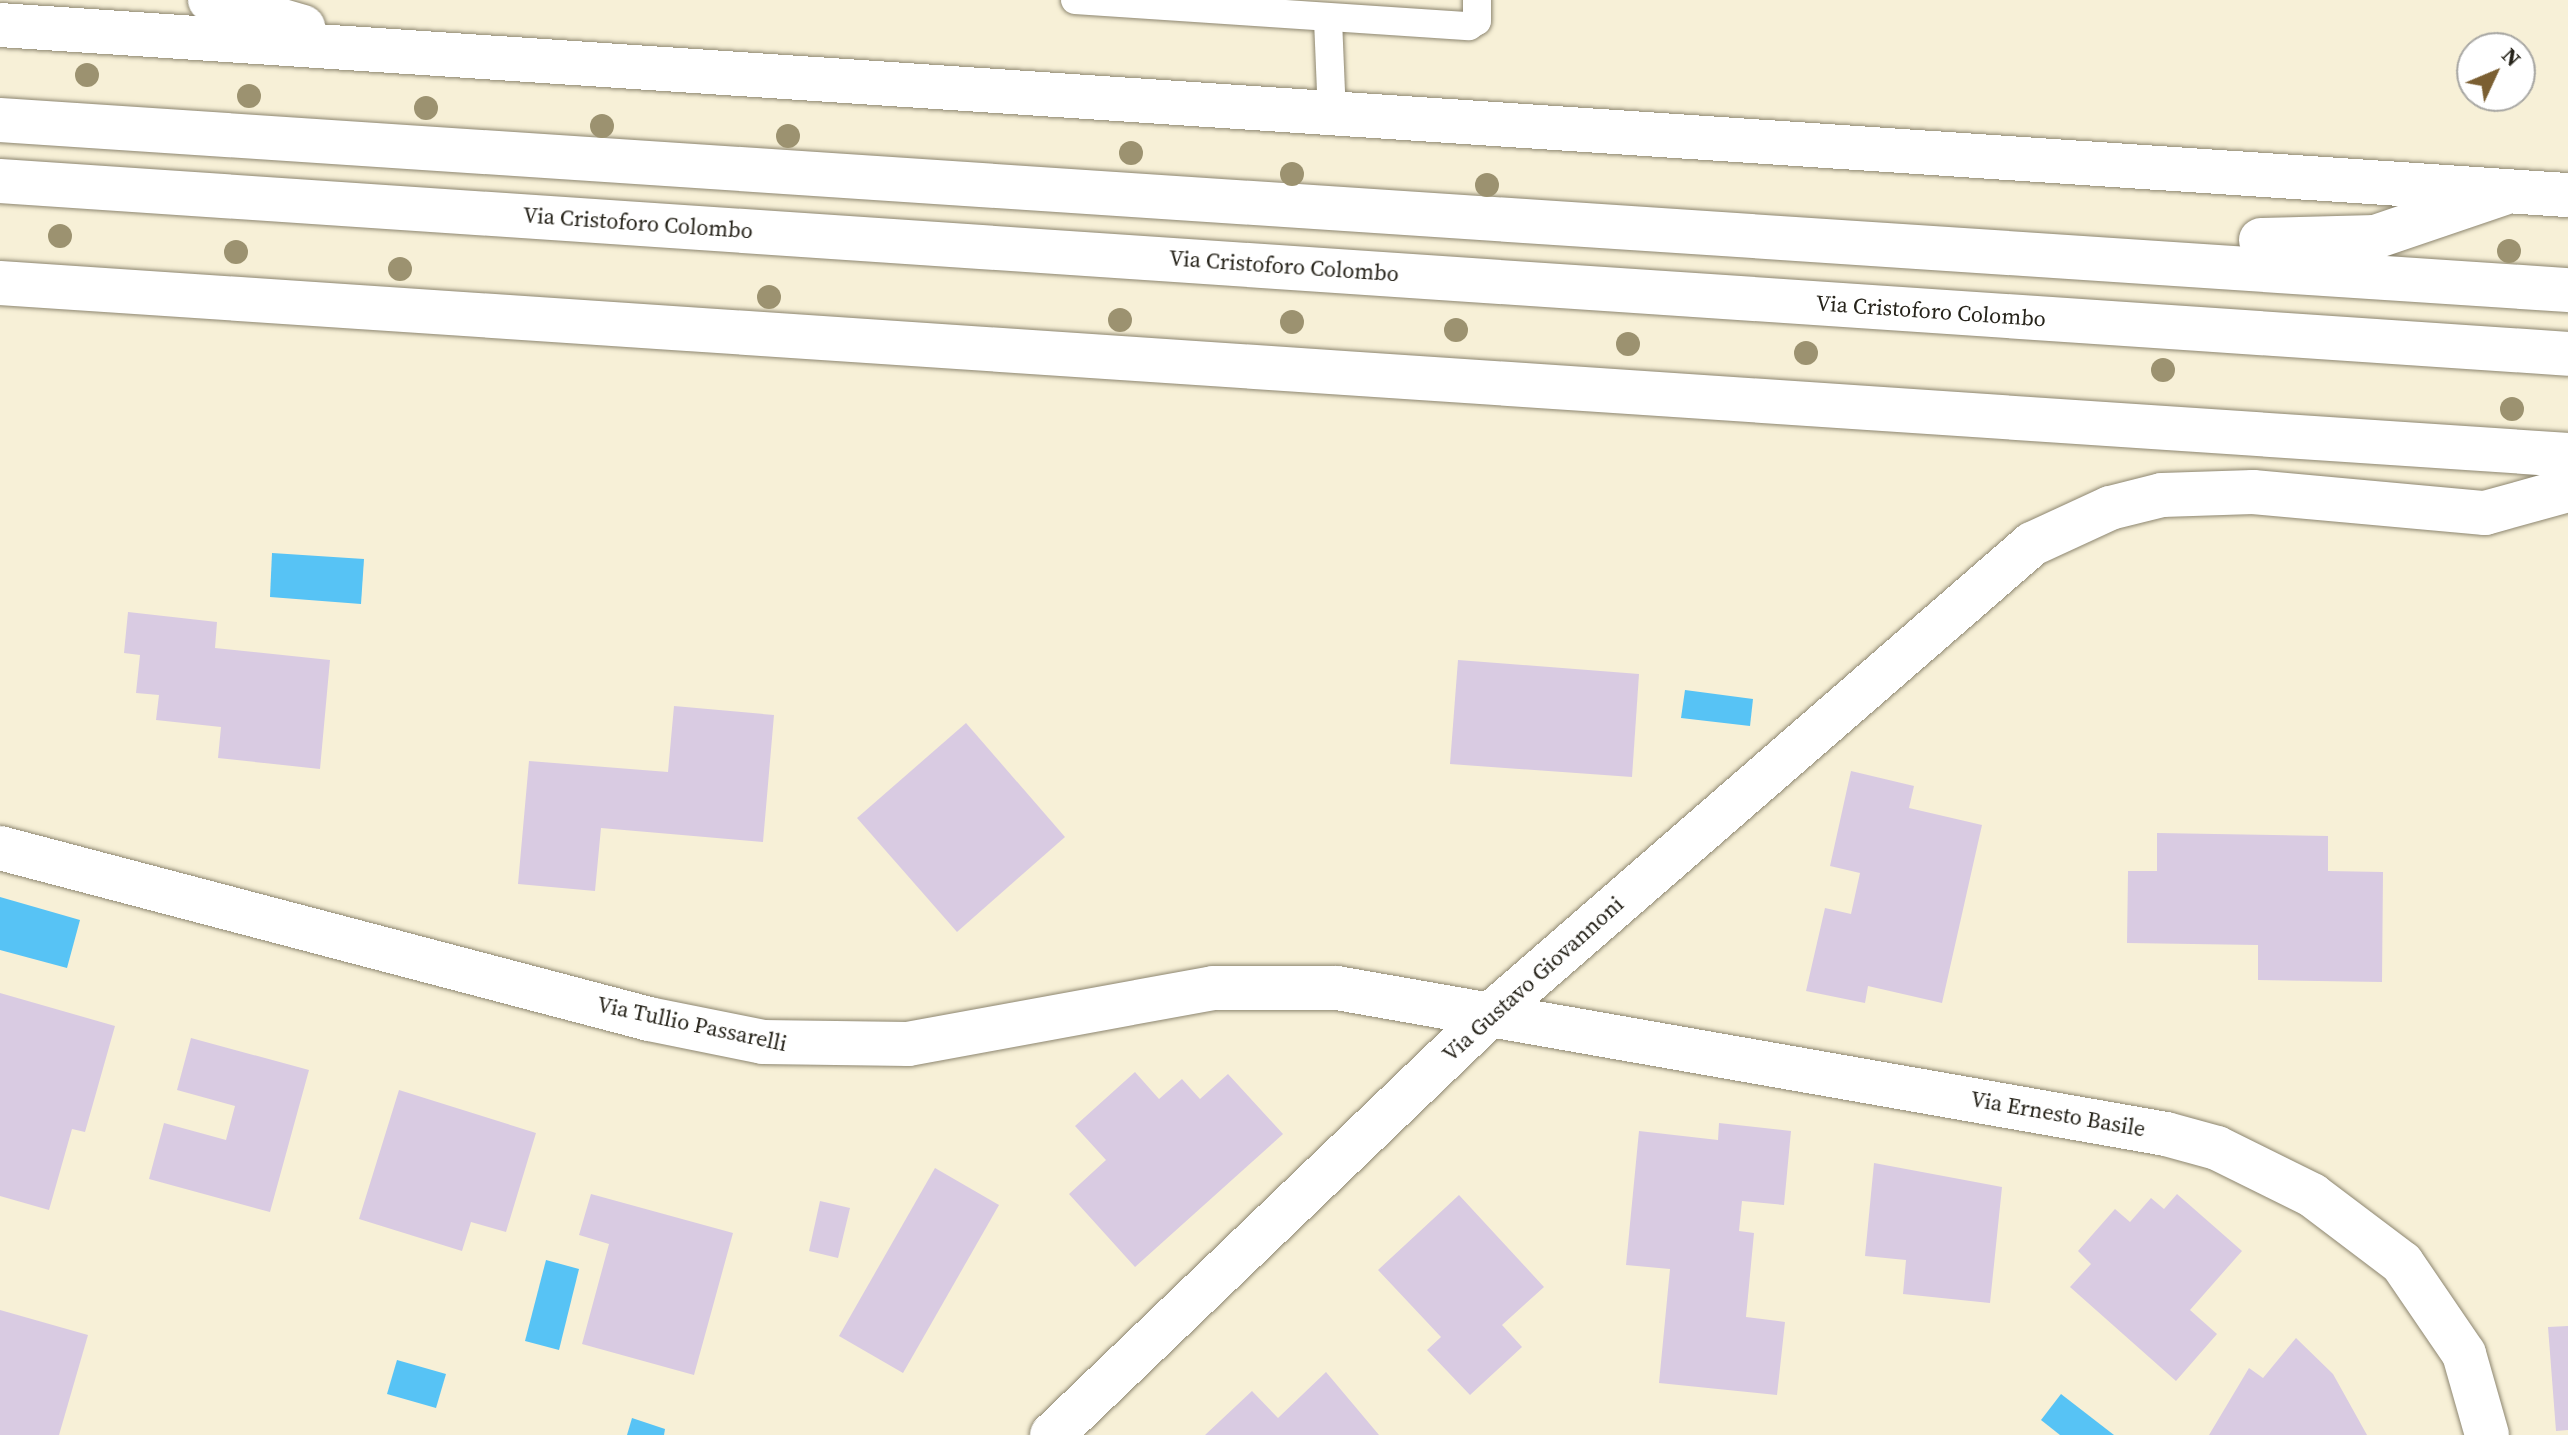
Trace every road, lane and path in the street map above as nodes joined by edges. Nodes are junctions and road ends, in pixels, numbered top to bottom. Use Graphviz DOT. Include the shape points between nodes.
graph roads {
  1 [pos="210,0"];
  2 [pos="1075,0"];
  3 [pos="1477,0"];
  4 [pos="1328,20"];
  5 [pos="0,25"];
  6 [pos="390,51"];
  7 [pos="1332,114"];
  8 [pos="0,120"];
  9 [pos="0,181"];
  10 [pos="2507,192"];
  11 [pos="2568,195"];
  12 [pos="1861,241"];
  13 [pos="0,283"];
  14 [pos="2568,290"];
  15 [pos="2568,354"];
  16 [pos="2568,455"];
  17 [pos="2568,490"];
  18 [pos="0,848"];
  19 [pos="1491,1014"];
  20 [pos="1052,1435"];
  21 [pos="2487,1435"];
  1 -- 6 [label="main road"];
  2 -- 4 [label="lane"];
  3 -- 4 [label="lane" via="1477,21 1469,26"];
  4 -- 7 [label="lane"];
  5 -- 6 [label="main road"];
  6 -- 7 [label="main road"];
  7 -- 10 [label="main road"];
  8 -- 12 [label="main road"];
  9 -- 15 [label="main road, Via Cristoforo Colombo"];
  10 -- 11 [label="main road"];
  10 -- 12 [label="main road" via="2344,241"];
  12 -- 14 [label="main road"];
  13 -- 16 [label="main road"];
  17 -- 19 [label="main road, Via Gustavo Giovannoni" via="2485,513 2253,492 2162,495 2110,508 2032,544"];
  18 -- 19 [label="main road, Via Tullio Passarelli" via="649,1019 763,1042 908,1044 1253,985 1378,993"];
  19 -- 20 [label="main road, Via Gustavo Giovannoni"];
  19 -- 21 [label="main road, Via Ernesto Basile" via="2112,1123 2217,1148 2312,1195 2402,1263 2464,1354"];
}
